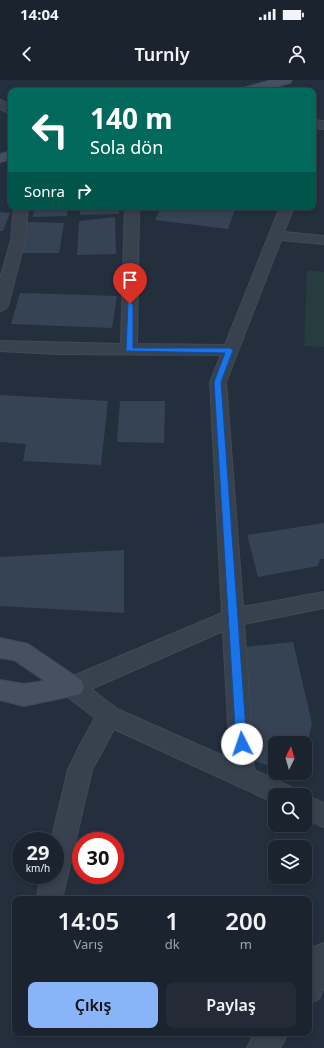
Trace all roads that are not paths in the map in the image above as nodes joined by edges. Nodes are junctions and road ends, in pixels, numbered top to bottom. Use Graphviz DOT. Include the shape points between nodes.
graph roads {
  1 [pos="286,80"];
  2 [pos="268,88"];
  3 [pos="21,210"];
  4 [pos="132,210"];
  5 [pos="285,210"];
  6 [pos="276,235"];
  7 [pos="324,240"];
  8 [pos="0,306"];
  9 [pos="0,346"];
  10 [pos="129,350"];
  11 [pos="230,350"];
  12 [pos="324,600"];
  13 [pos="234,617"];
  14 [pos="0,648"];
  15 [pos="72,687"];
  16 [pos="0,690"];
  17 [pos="109,716"];
  18 [pos="244,776"];
  19 [pos="268,788"];
  20 [pos="312,810"];
  21 [pos="324,816"];
  22 [pos="64,837"];
  23 [pos="53,884"];
  24 [pos="50,896"];
  25 [pos="324,957"];
  26 [pos="312,983"];
  27 [pos="271,1036"];
  28 [pos="261,1048"];
  1 -- 2 [label="street"];
  3 -- 8 [label="street" via="18,240"];
  4 -- 10 [label="street"];
  5 -- 6 [label="street"];
  6 -- 7 [label="street"];
  6 -- 11 [label="street"];
  9 -- 10 [label="street"];
  10 -- 11 [label="street"];
  11 -- 13 [label="street" via="218,382"];
  12 -- 13 [label="street"];
  13 -- 15 [label="street"];
  13 -- 18 [label="street"];
  14 -- 15 [label="street" via="20,651"];
  15 -- 16 [label="street" via="24,695"];
  15 -- 17 [label="street"];
  17 -- 18 [label="street"];
  17 -- 22 [label="street" via="80,770"];
  18 -- 19 [label="street"];
  20 -- 21 [label="street"];
  23 -- 24 [label="street"];
  25 -- 26 [label="street"];
  27 -- 28 [label="street"];
}
